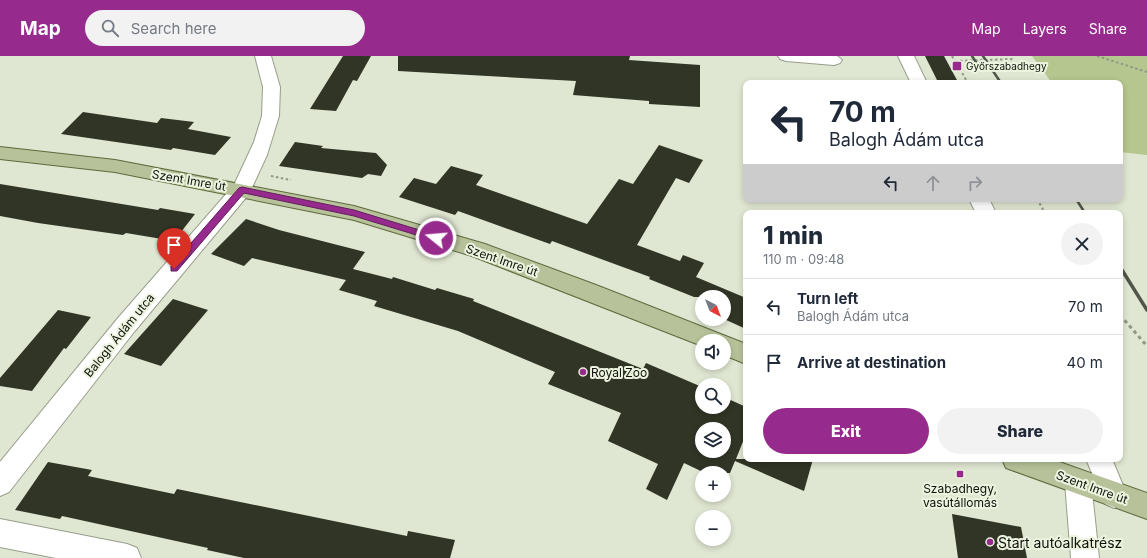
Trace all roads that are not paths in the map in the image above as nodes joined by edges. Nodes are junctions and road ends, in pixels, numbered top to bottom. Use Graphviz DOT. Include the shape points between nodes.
graph roads {
  1 [pos="262,56"];
  2 [pos="786,56"];
  3 [pos="906,56"];
  4 [pos="834,60"];
  5 [pos="918,80"];
  6 [pos="0,153"];
  7 [pos="242,190"];
  8 [pos="696,334"];
  9 [pos="731,348"];
  10 [pos="743,353"];
  11 [pos="1023,462"];
  12 [pos="1100,462"];
  13 [pos="1078,482"];
  14 [pos="0,483"];
  15 [pos="1114,495"];
  16 [pos="1147,506"];
  17 [pos="0,533"];
  18 [pos="127,558"];
  19 [pos="1085,558"];
  1 -- 7 [label="street, Balogh Ádám utca" via="272,92 268,126"];
  2 -- 4 [label="street"];
  3 -- 5 [label="street"];
  6 -- 7 [label="main road, Szent Imre út" via="115,166"];
  7 -- 8 [label="main road, Szent Imre út" via="354,213 478,250"];
  7 -- 14 [label="street, Balogh Ádám utca" via="126,325"];
  9 -- 10 [label="main road"];
  11 -- 13 [label="main road, Szent Imre út"];
  12 -- 15 [label="street"];
  13 -- 15 [label="main road, Szent Imre út"];
  13 -- 19 [label="street"];
  15 -- 16 [label="main road, Szent Imre út"];
  17 -- 18 [label="street"];
}
